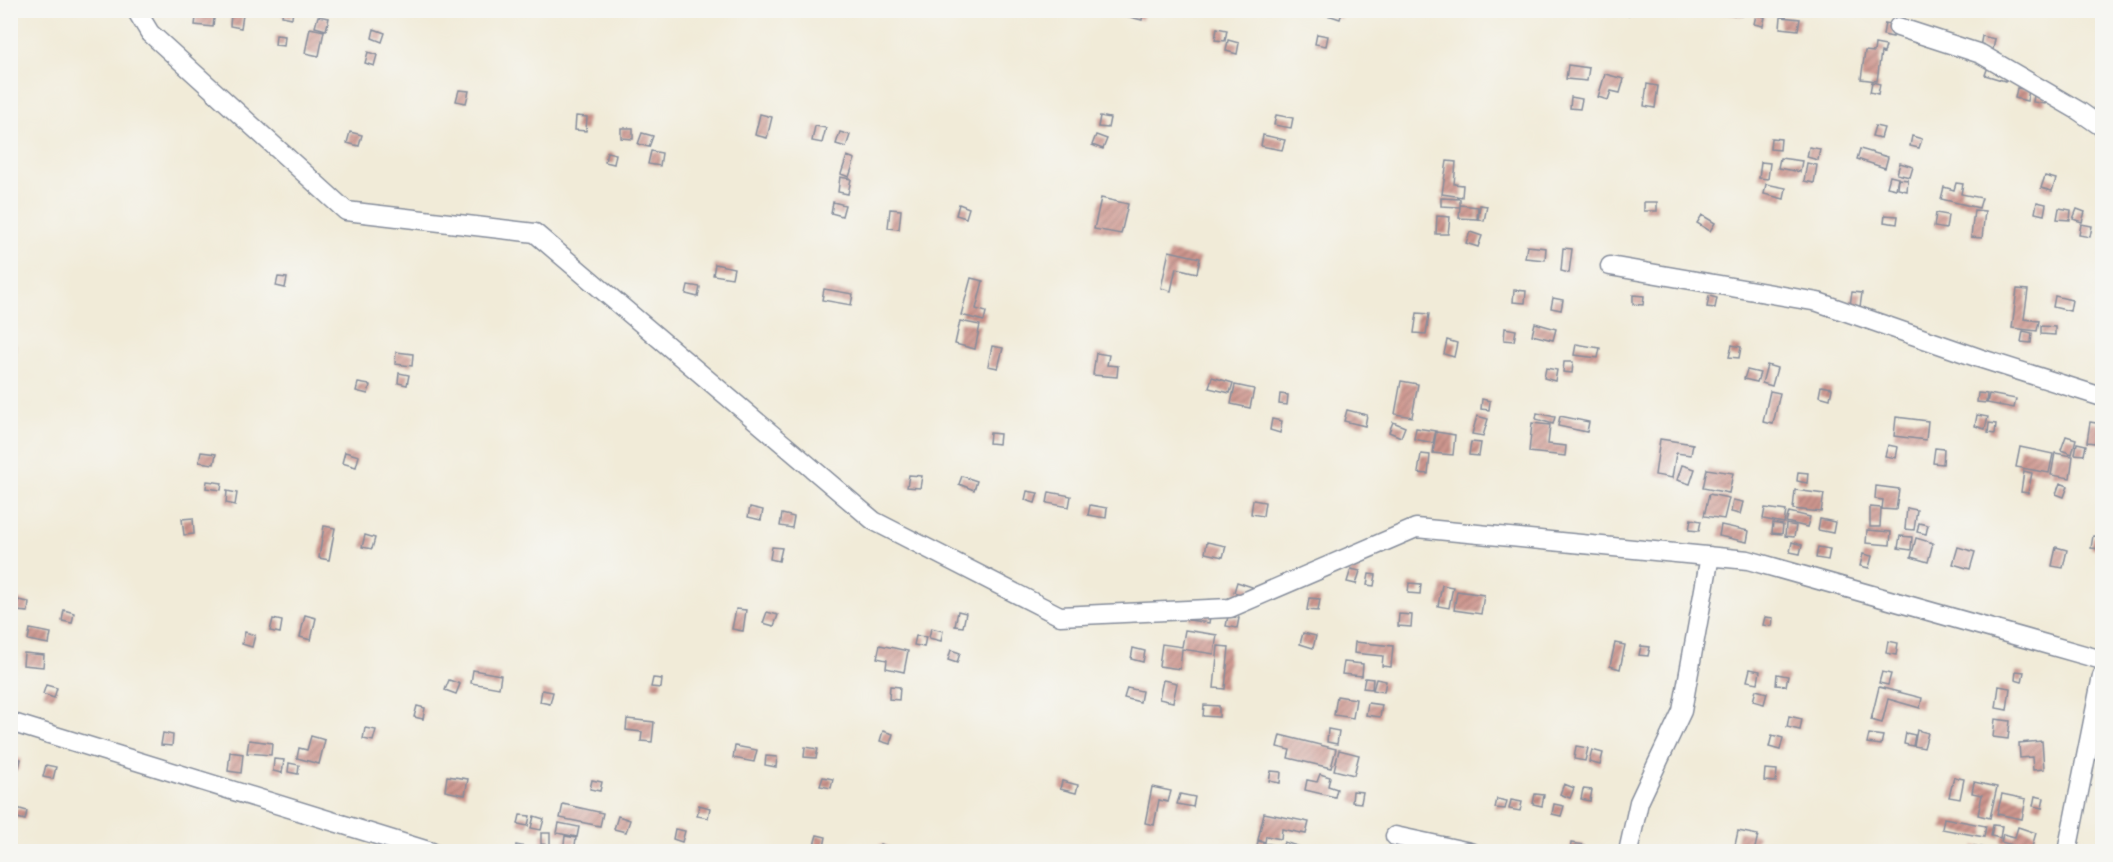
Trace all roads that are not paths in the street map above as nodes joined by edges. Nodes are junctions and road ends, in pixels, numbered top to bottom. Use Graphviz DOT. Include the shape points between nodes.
graph roads {
  1 [pos="135,10"];
  2 [pos="1898,27"];
  3 [pos="2103,127"];
  4 [pos="1610,266"];
  5 [pos="2103,397"];
  6 [pos="1710,556"];
  7 [pos="2103,660"];
  8 [pos="2103,676"];
  9 [pos="10,722"];
  10 [pos="1395,836"];
  11 [pos="432,852"];
  12 [pos="1470,852"];
  13 [pos="1628,852"];
  14 [pos="2067,852"];
  1 -- 6 [label="street" via="150,33 346,211 535,233 874,521 1060,615 1230,608 1416,528"];
  2 -- 3 [label="street" via="1981,54"];
  4 -- 5 [label="street" via="1818,302"];
  6 -- 7 [label="street" via="1748,560"];
  6 -- 13 [label="street" via="1682,711 1639,802"];
  8 -- 14 [label="street"];
  9 -- 11 [label="street"];
  10 -- 12 [label="street"];
}
